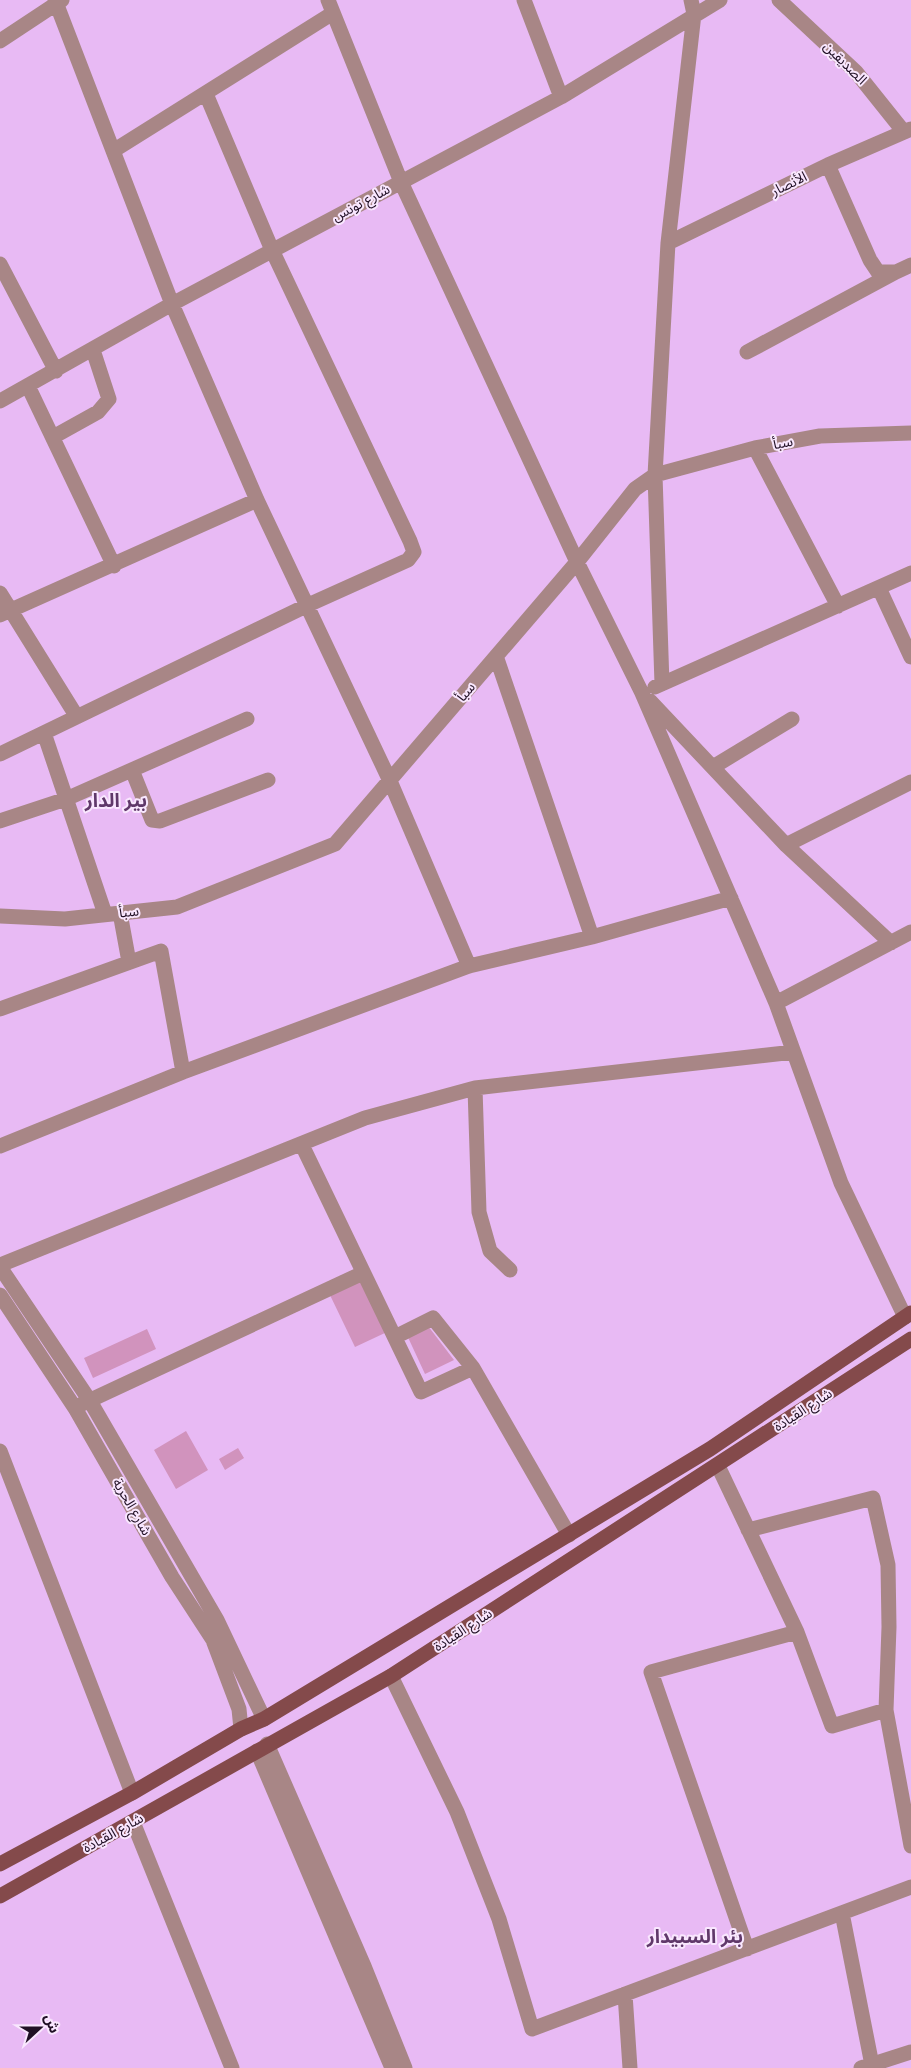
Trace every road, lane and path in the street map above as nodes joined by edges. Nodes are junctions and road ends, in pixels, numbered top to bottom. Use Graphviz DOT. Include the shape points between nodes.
graph roads {
  1 [pos="524,0"];
  2 [pos="720,0"];
  3 [pos="779,0"];
  4 [pos="58,1"];
  5 [pos="330,6"];
  6 [pos="693,7"];
  7 [pos="0,41"];
  8 [pos="206,94"];
  9 [pos="561,97"];
  10 [pos="908,130"];
  11 [pos="113,151"];
  12 [pos="828,165"];
  13 [pos="401,182"];
  14 [pos="668,243"];
  15 [pos="272,250"];
  16 [pos="0,264"];
  17 [pos="911,265"];
  18 [pos="896,272"];
  19 [pos="172,304"];
  20 [pos="93,350"];
  21 [pos="747,352"];
  22 [pos="56,371"];
  23 [pos="28,386"];
  24 [pos="0,401"];
  25 [pos="911,433"];
  26 [pos="53,437"];
  27 [pos="755,448"];
  28 [pos="655,474"];
  29 [pos="257,500"];
  30 [pos="577,562"];
  31 [pos="114,566"];
  32 [pos="911,573"];
  33 [pos="879,588"];
  34 [pos="0,593"];
  35 [pos="308,605"];
  36 [pos="838,606"];
  37 [pos="6,613"];
  38 [pos="496,656"];
  39 [pos="911,657"];
  40 [pos="662,684"];
  41 [pos="642,693"];
  42 [pos="77,717"];
  43 [pos="792,718"];
  44 [pos="247,719"];
  45 [pos="44,733"];
  46 [pos="0,754"];
  47 [pos="713,767"];
  48 [pos="132,770"];
  49 [pos="268,780"];
  50 [pos="390,781"];
  51 [pos="911,782"];
  52 [pos="66,800"];
  53 [pos="0,821"];
  54 [pos="786,845"];
  55 [pos="731,898"];
  56 [pos="112,914"];
  57 [pos="0,916"];
  58 [pos="911,932"];
  59 [pos="592,937"];
  60 [pos="891,943"];
  61 [pos="129,962"];
  62 [pos="469,966"];
  63 [pos="776,1002"];
  64 [pos="0,1008"];
  65 [pos="794,1052"];
  66 [pos="183,1072"];
  67 [pos="474,1088"];
  68 [pos="302,1145"];
  69 [pos="0,1146"];
  70 [pos="0,1266"];
  71 [pos="510,1270"];
  72 [pos="363,1273"];
  73 [pos="0,1295"];
  74 [pos="908,1315"];
  75 [pos="395,1337"];
  76 [pos="911,1339"];
  77 [pos="473,1368"];
  78 [pos="90,1401"];
  79 [pos="74,1408"];
  80 [pos="0,1451"];
  81 [pos="718,1466"];
  82 [pos="748,1530"];
  83 [pos="569,1535"];
  84 [pos="797,1632"];
  85 [pos="391,1676"];
  86 [pos="886,1710"];
  87 [pos="264,1719"];
  88 [pos="241,1729"];
  89 [pos="262,1748"];
  90 [pos="132,1793"];
  91 [pos="133,1822"];
  92 [pos="911,1846"];
  93 [pos="0,1864"];
  94 [pos="911,1887"];
  95 [pos="0,1896"];
  96 [pos="842,1913"];
  97 [pos="747,1949"];
  98 [pos="625,1994"];
  99 [pos="911,2052"];
  100 [pos="866,2066"];
  101 [pos="232,2068"];
  102 [pos="392,2068"];
  103 [pos="405,2068"];
  104 [pos="630,2068"];
  1 -- 9 [label="street"];
  2 -- 6 [label="street, شارع تونس"];
  3 -- 10 [label="street, الصديقين" via="856,72"];
  4 -- 7 [label="street"];
  4 -- 11 [label="street"];
  5 -- 8 [label="street"];
  5 -- 13 [label="street"];
  6 -- 9 [label="street, شارع تونس"];
  6 -- 14 [label="street"];
  8 -- 11 [label="street"];
  8 -- 15 [label="street"];
  9 -- 13 [label="street, شارع تونس"];
  10 -- 12 [label="street, الأنصار"];
  11 -- 19 [label="street"];
  12 -- 14 [label="street, الأنصار"];
  12 -- 18 [label="street" via="870,260 878,272"];
  13 -- 15 [label="street, شارع تونس"];
  13 -- 30 [label="street"];
  14 -- 28 [label="street"];
  15 -- 19 [label="street, شارع تونس"];
  15 -- 35 [label="street" via="414,552 408,560"];
  16 -- 22 [label="street"];
  17 -- 18 [label="street"];
  18 -- 21 [label="street"];
  19 -- 20 [label="street, شارع تونس"];
  19 -- 29 [label="street"];
  20 -- 22 [label="street, شارع تونس"];
  20 -- 26 [label="street" via="109,399 98,412"];
  22 -- 23 [label="street, شارع تونس"];
  23 -- 24 [label="street, شارع تونس"];
  23 -- 26 [label="street"];
  25 -- 27 [label="street, سبأ" via="820,436"];
  26 -- 31 [label="street"];
  27 -- 28 [label="street, سبأ"];
  27 -- 36 [label="street"];
  28 -- 30 [label="street, سبأ" via="635,489"];
  28 -- 40 [label="street"];
  29 -- 31 [label="street"];
  29 -- 35 [label="street"];
  30 -- 38 [label="street, سبأ"];
  30 -- 41 [label="street"];
  31 -- 37 [label="street"];
  32 -- 33 [label="street"];
  33 -- 36 [label="street"];
  33 -- 39 [label="street"];
  34 -- 37 [label="street"];
  35 -- 42 [label="street"];
  35 -- 50 [label="street"];
  36 -- 40 [label="street"];
  37 -- 42 [label="street"];
  38 -- 50 [label="street, سبأ"];
  38 -- 59 [label="street"];
  40 -- 41 [label="street"];
  41 -- 47 [label="street"];
  41 -- 55 [label="street"];
  42 -- 45 [label="street"];
  43 -- 47 [label="street"];
  44 -- 48 [label="street"];
  45 -- 46 [label="street"];
  45 -- 52 [label="street"];
  47 -- 54 [label="street"];
  48 -- 49 [label="street" via="152,820 160,821"];
  48 -- 52 [label="street"];
  50 -- 56 [label="street, سبأ" via="335,844 177,906"];
  50 -- 62 [label="street"];
  51 -- 54 [label="street"];
  52 -- 53 [label="street"];
  52 -- 56 [label="street"];
  54 -- 60 [label="street"];
  55 -- 59 [label="street"];
  55 -- 63 [label="street"];
  56 -- 57 [label="street, سبأ" via="65,919"];
  56 -- 61 [label="street"];
  58 -- 60 [label="street"];
  59 -- 62 [label="street"];
  60 -- 63 [label="street"];
  61 -- 64 [label="street"];
  61 -- 66 [label="street" via="161,951"];
  62 -- 66 [label="street"];
  63 -- 65 [label="street"];
  65 -- 67 [label="street"];
  65 -- 74 [label="street" via="841,1183"];
  66 -- 69 [label="street"];
  67 -- 68 [label="street" via="365,1118"];
  67 -- 71 [label="street" via="479,1212 490,1251"];
  68 -- 70 [label="street"];
  68 -- 72 [label="street"];
  70 -- 78 [label="street"];
  72 -- 75 [label="street"];
  72 -- 78 [label="street"];
  73 -- 79 [label="street, شارع الحرية"];
  74 -- 83 [label="main road, شارع القيادة" via="710,1450"];
  75 -- 77 [label="street" via="433,1318"];
  75 -- 77 [label="street" via="421,1392"];
  76 -- 81 [label="main road, شارع القيادة"];
  77 -- 83 [label="street"];
  78 -- 79 [label="street"];
  78 -- 87 [label="street" via="217,1620"];
  79 -- 88 [label="street, شارع الحرية" via="212,1640 239,1709"];
  80 -- 90 [label="street"];
  81 -- 82 [label="street"];
  81 -- 85 [label="main road, شارع القيادة"];
  82 -- 84 [label="street"];
  82 -- 86 [label="street" via="872,1498 888,1565"];
  83 -- 87 [label="main road, شارع القيادة"];
  84 -- 86 [label="street" via="832,1726"];
  84 -- 97 [label="street" via="651,1672"];
  85 -- 89 [label="main road, شارع القيادة"];
  85 -- 98 [label="street" via="457,1812 499,1919 532,2029"];
  86 -- 92 [label="street"];
  87 -- 88 [label="main road, شارع القيادة"];
  88 -- 90 [label="main road, شارع القيادة"];
  89 -- 91 [label="main road, شارع القيادة"];
  89 -- 102 [label="street"];
  89 -- 103 [label="street" via="364,1966"];
  90 -- 93 [label="main road, شارع القيادة"];
  91 -- 95 [label="main road, شارع القيادة"];
  91 -- 101 [label="street"];
  94 -- 96 [label="street"];
  96 -- 97 [label="street"];
  96 -- 100 [label="street"];
  97 -- 98 [label="street"];
  98 -- 104 [label="street"];
  99 -- 100 [label="street"];
}
